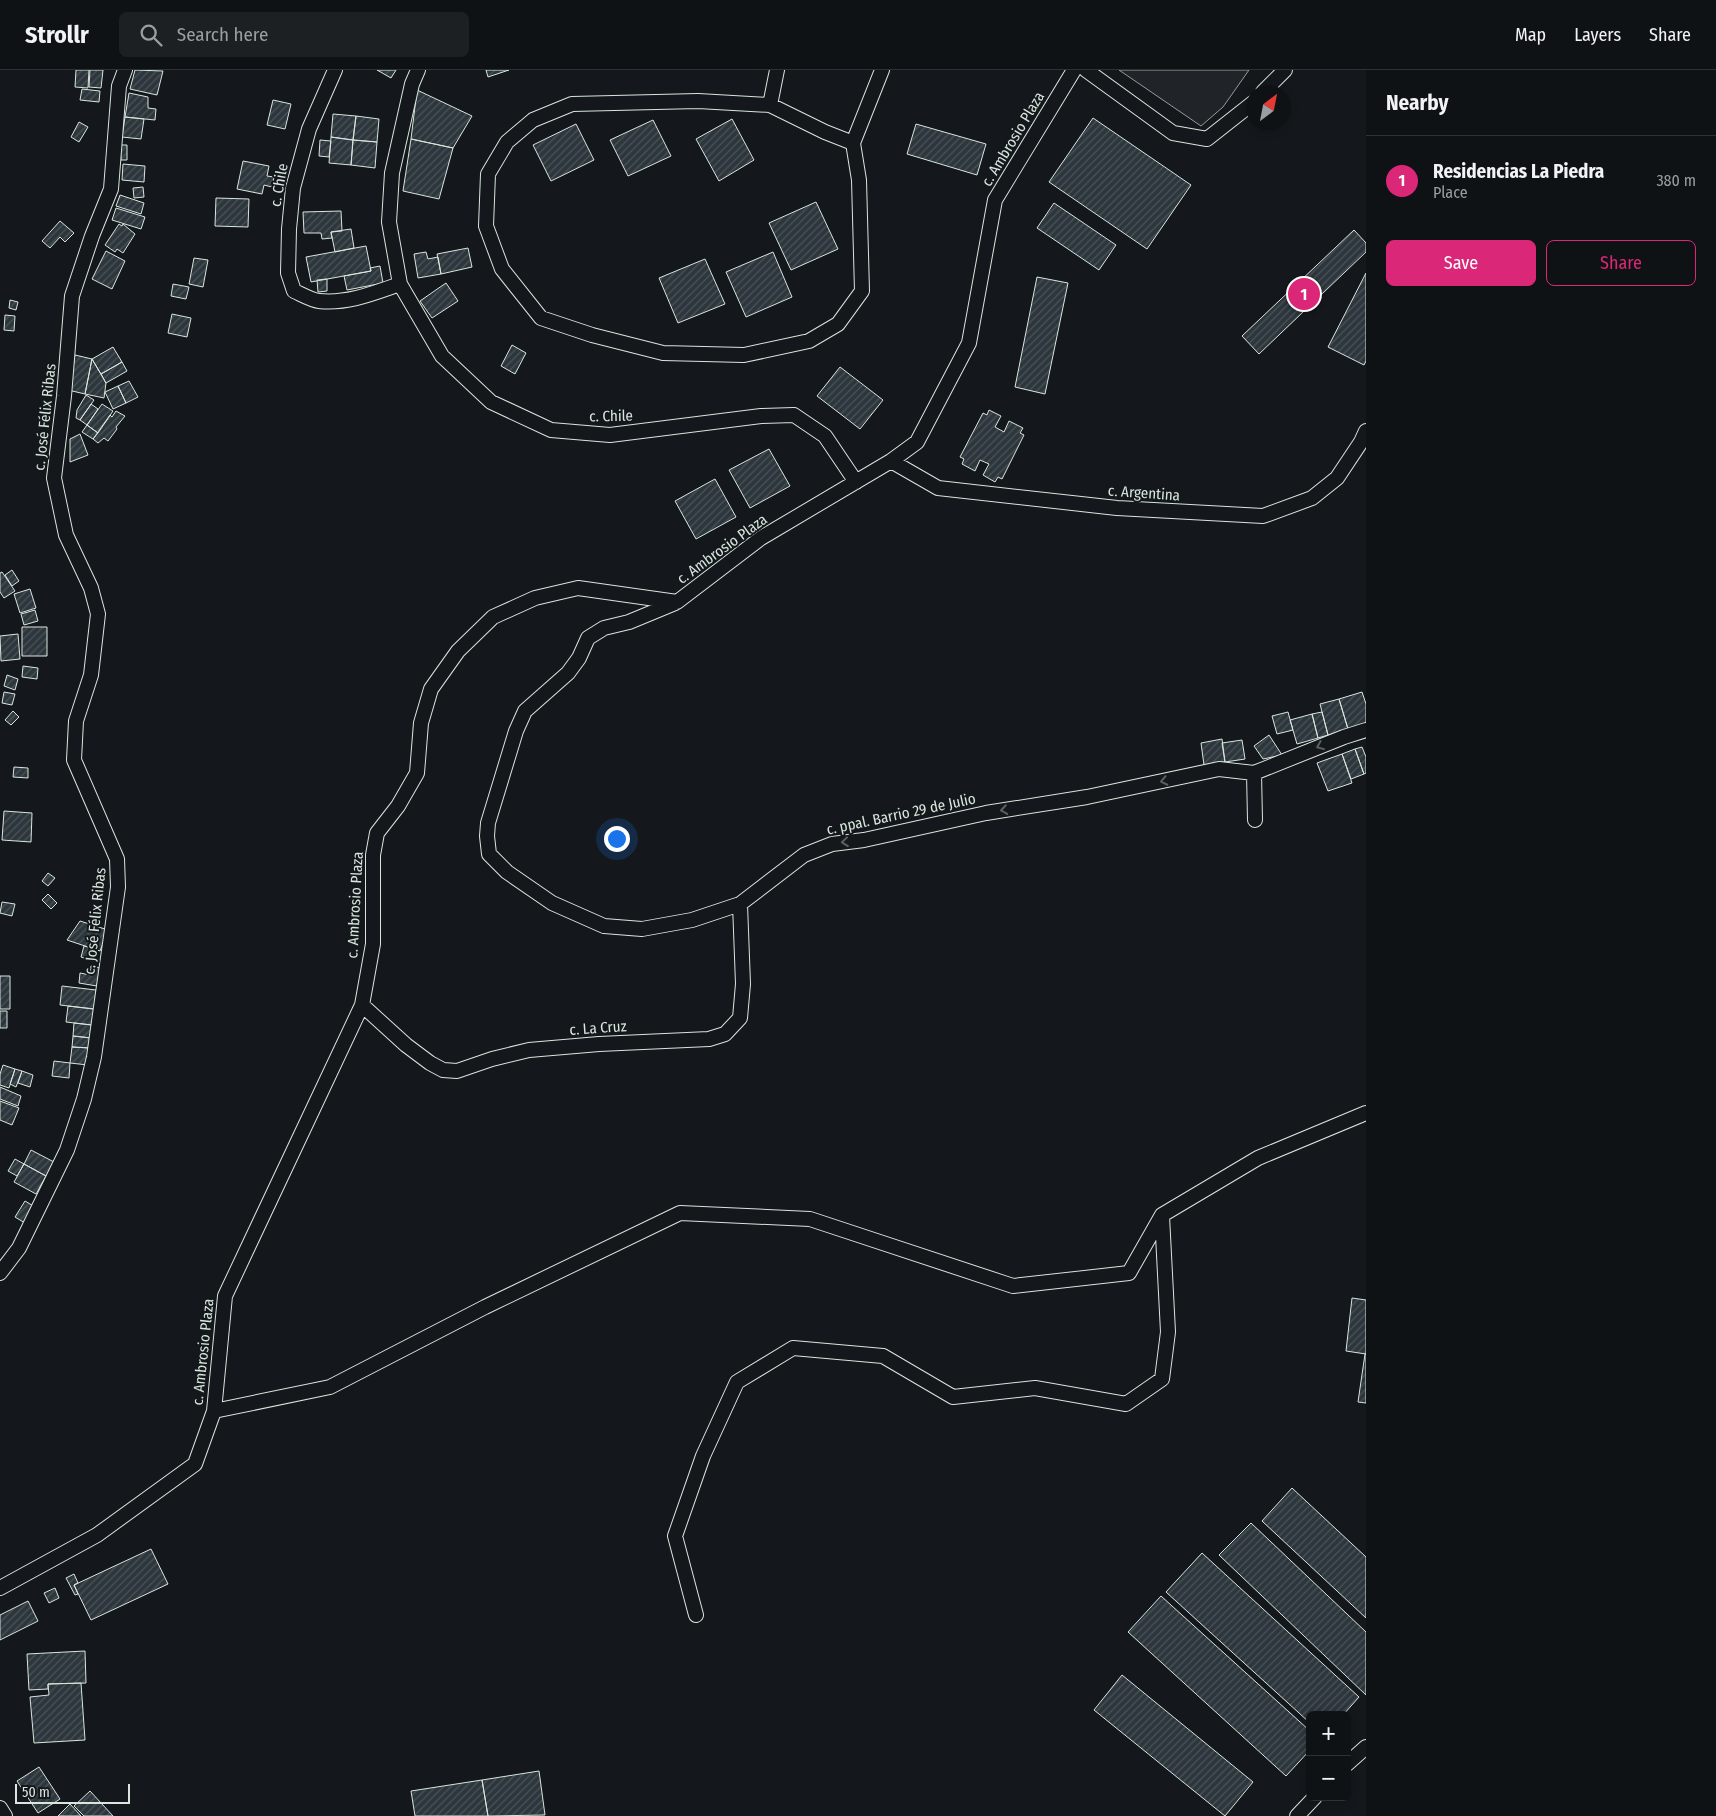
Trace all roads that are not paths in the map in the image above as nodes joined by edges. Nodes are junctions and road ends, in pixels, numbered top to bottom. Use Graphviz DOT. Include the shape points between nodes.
graph roads {
  1 [pos="125,70"];
  2 [pos="335,70"];
  3 [pos="418,70"];
  4 [pos="777,70"];
  5 [pos="882,70"];
  6 [pos="1074,70"];
  7 [pos="1086,70"];
  8 [pos="1285,70"];
  9 [pos="1270,85"];
  10 [pos="770,105"];
  11 [pos="1246,108"];
  12 [pos="853,143"];
  13 [pos="400,284"];
  14 [pos="1366,431"];
  15 [pos="891,461"];
  16 [pos="856,482"];
  17 [pos="677,602"];
  18 [pos="1366,730"];
  19 [pos="1254,772"];
  20 [pos="1255,820"];
  21 [pos="740,904"];
  22 [pos="362,1005"];
  23 [pos="1366,1113"];
  24 [pos="1162,1215"];
  25 [pos="0,1273"];
  26 [pos="214,1411"];
  27 [pos="0,1588"];
  28 [pos="696,1615"];
  29 [pos="1366,1748"];
  30 [pos="1351,1761"];
  31 [pos="1311,1801"];
  32 [pos="0,1808"];
  33 [pos="5,1816"];
  34 [pos="1297,1816"];
  1 -- 25 [label="street, c. José Félix Ribas" via="119,86 111,189 72,296 54,478 66,534 91,588 98,614 91,675 76,721 74,760 117,859 118,887 94,1057 84,1100 67,1150 19,1248"];
  2 -- 13 [label="street, c. Chile" via="309,129 293,188 288,273 294,291 318,301 348,301"];
  3 -- 13 [label="street, c. Chile" via="392,173 389,222"];
  4 -- 10 [label="street"];
  5 -- 12 [label="street"];
  6 -- 15 [label="street, c. Ambrosio Plaza" via="995,200 969,342 917,442"];
  7 -- 11 [label="street" via="1173,133 1208,139"];
  8 -- 9 [label="street"];
  10 -- 12 [label="street"];
  10 -- 12 [label="street" via="698,100 572,104 533,120 506,142 488,174 486,226 502,270 541,318 664,353 744,355 808,340 838,324 862,291 859,180"];
  13 -- 16 [label="street, c. Chile" via="442,356 491,402 551,430 610,435 761,416 794,415 825,436"];
  14 -- 15 [label="street, c. Argentina" via="1337,478 1325,488 1312,498 1263,516 1117,508 938,488"];
  15 -- 16 [label="street, c. Ambrosio Plaza"];
  16 -- 17 [label="street, c. Ambrosio Plaza" via="761,538"];
  17 -- 21 [label="street, c. ppal. Barrio 29 de Julio" via="629,622 604,628 588,638 568,673 525,711 488,823 489,854 507,872 552,903 604,926 642,929 692,920"];
  17 -- 22 [label="street, c. Ambrosio Plaza" via="578,588 535,598 493,617 458,651 431,689 422,723 417,773 377,833 373,855 373,944"];
  18 -- 19 [label="street, c. ppal. Barrio 29 de Julio, one-way"];
  19 -- 20 [label="street"];
  19 -- 21 [label="street, c. ppal. Barrio 29 de Julio, one-way" via="1220,769 832,844 804,855"];
  21 -- 22 [label="street, c. La Cruz" via="743,984 740,1018 725,1034 709,1039 529,1050 458,1071 443,1070 406,1045"];
  22 -- 26 [label="street, c. Ambrosio Plaza" via="224,1296"];
  23 -- 24 [label="street" via="1258,1158"];
  24 -- 26 [label="street" via="1129,1273 1013,1286 810,1219 680,1213 485,1307 330,1387"];
  24 -- 28 [label="street" via="1168,1332 1162,1379 1126,1404 1035,1388 953,1397 883,1356 793,1348 737,1382 703,1456 675,1536"];
  26 -- 27 [label="street, c. Ambrosio Plaza" via="196,1464 97,1535"];
  29 -- 30 [label="street"];
  31 -- 34 [label="street"];
  32 -- 33 [label="street"];
}
